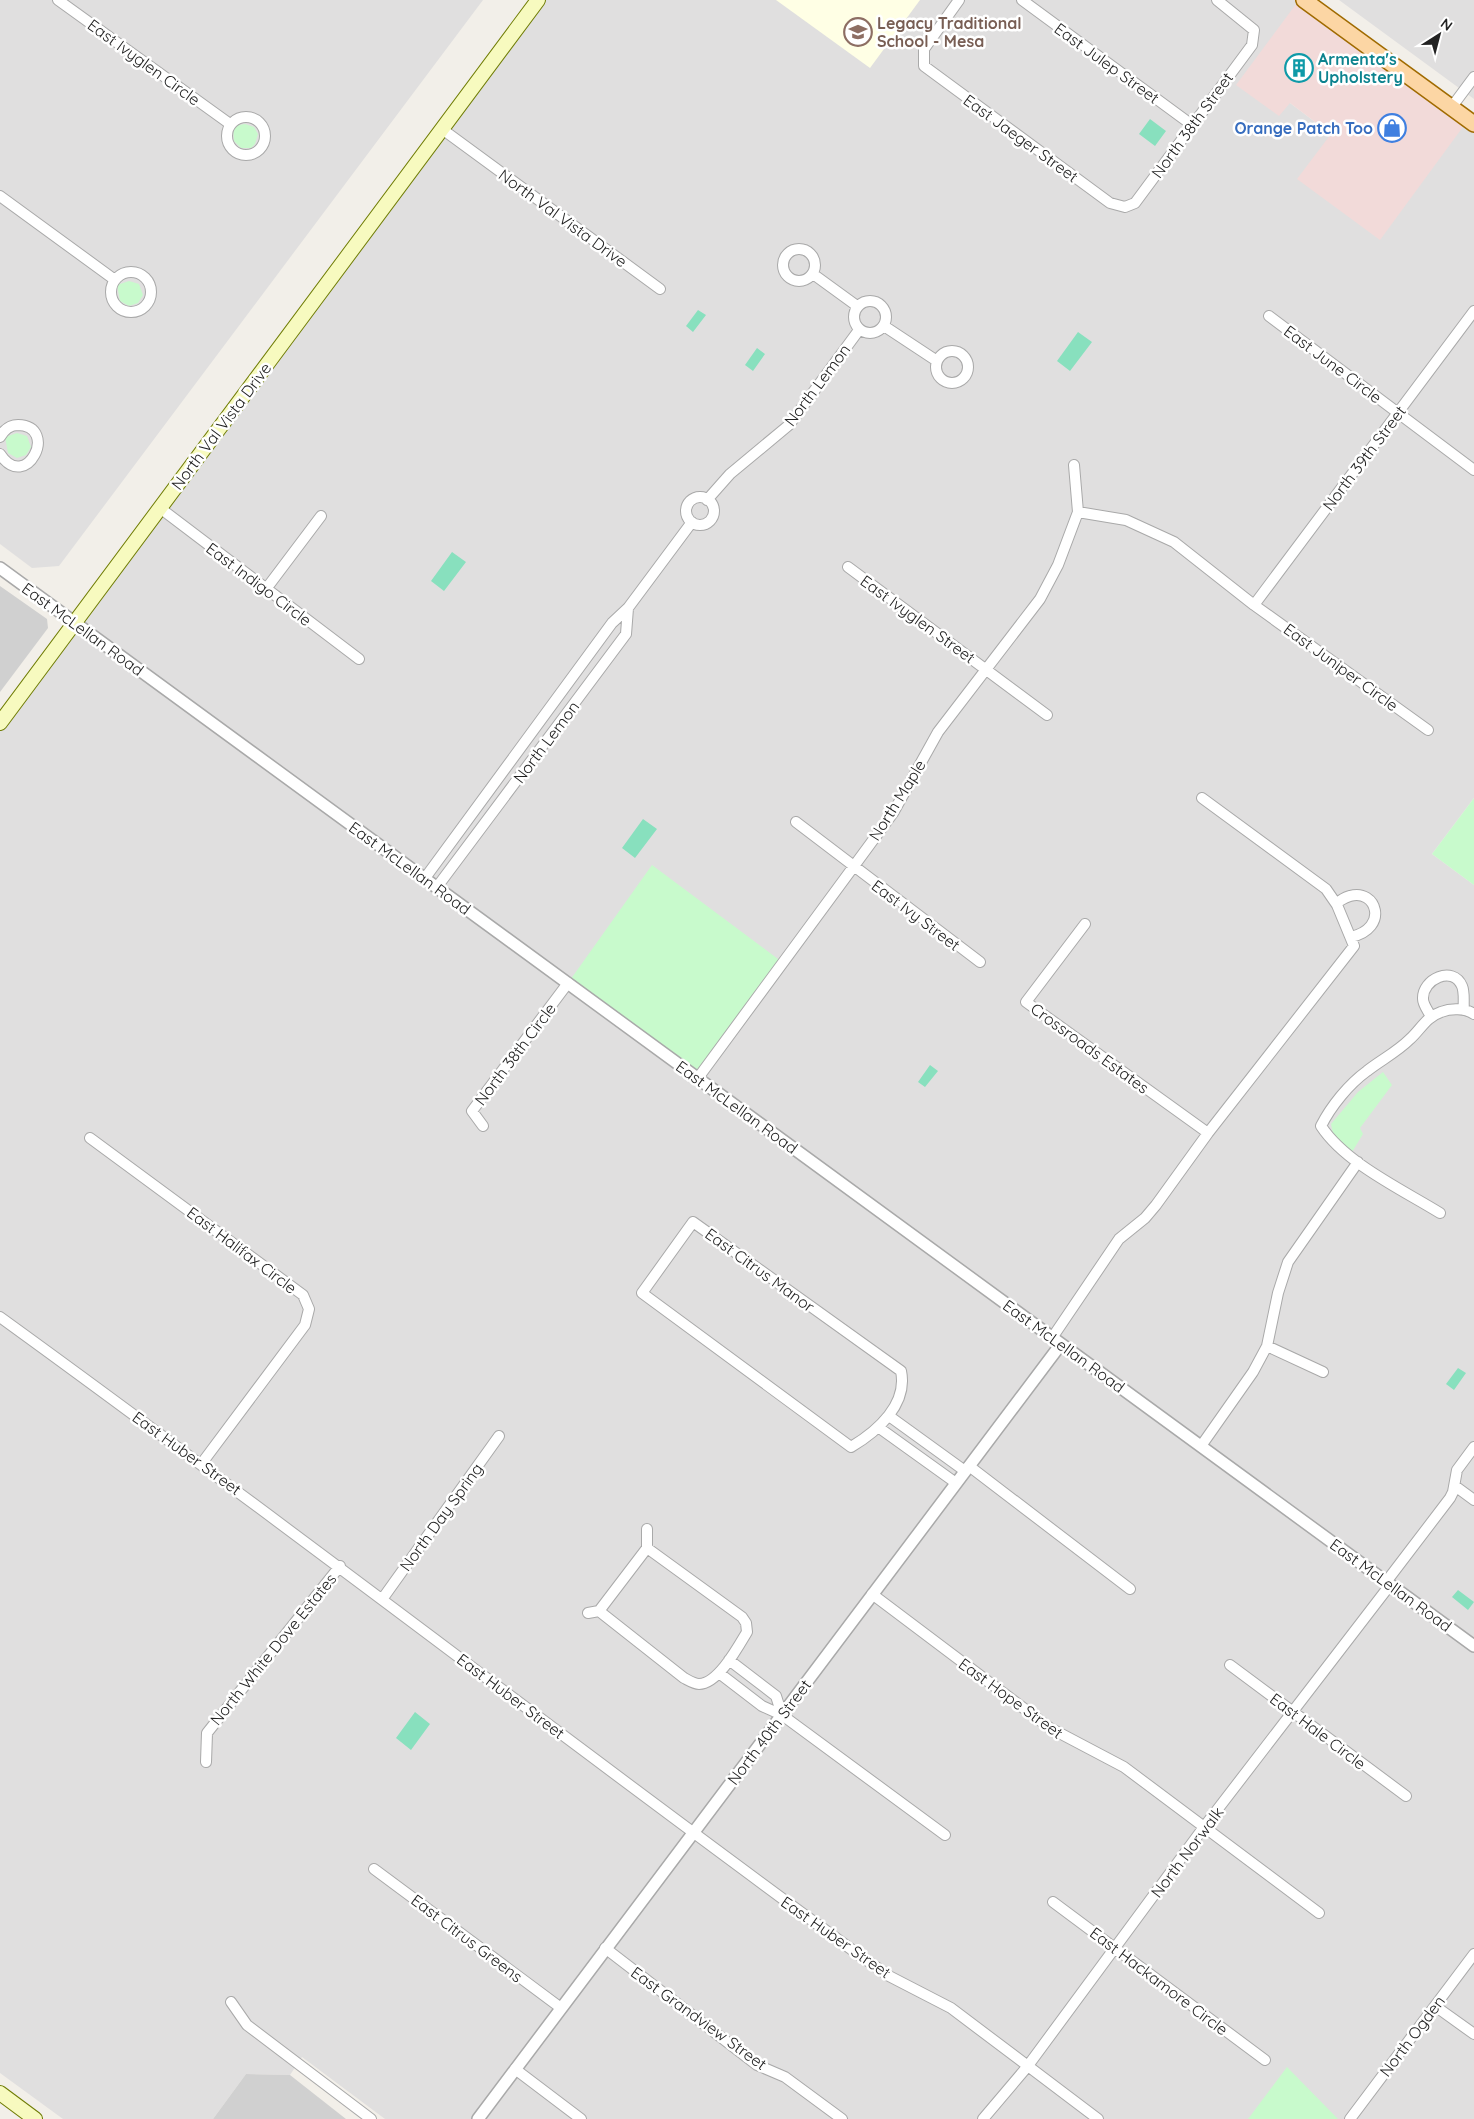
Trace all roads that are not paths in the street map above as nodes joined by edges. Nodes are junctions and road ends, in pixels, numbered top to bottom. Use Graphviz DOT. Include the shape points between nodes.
graph roads {
  1 [pos="58,0"];
  2 [pos="538,0"];
  3 [pos="959,0"];
  4 [pos="1022,0"];
  5 [pos="1216,0"];
  6 [pos="1304,0"];
  7 [pos="1474,77"];
  8 [pos="1451,108"];
  9 [pos="230,124"];
  10 [pos="1474,124"];
  11 [pos="1192,125"];
  12 [pos="442,129"];
  13 [pos="0,196"];
  14 [pos="1125,207"];
  15 [pos="813,274"];
  16 [pos="115,280"];
  17 [pos="660,289"];
  18 [pos="857,306"];
  19 [pos="1474,311"];
  20 [pos="1269,316"];
  21 [pos="884,326"];
  22 [pos="859,330"];
  23 [pos="936,361"];
  24 [pos="1397,412"];
  25 [pos="1,434"];
  26 [pos="0,454"];
  27 [pos="1074,466"];
  28 [pos="1474,470"];
  29 [pos="707,500"];
  30 [pos="160,508"];
  31 [pos="1078,512"];
  32 [pos="321,516"];
  33 [pos="692,522"];
  34 [pos="848,567"];
  35 [pos="0,568"];
  36 [pos="266,589"];
  37 [pos="1254,605"];
  38 [pos="628,608"];
  39 [pos="75,622"];
  40 [pos="359,659"];
  41 [pos="579,669"];
  42 [pos="987,670"];
  43 [pos="593,680"];
  44 [pos="1047,715"];
  45 [pos="0,723"];
  46 [pos="1428,730"];
  47 [pos="488,793"];
  48 [pos="1202,798"];
  49 [pos="500,803"];
  50 [pos="796,822"];
  51 [pos="460,830"];
  52 [pos="472,839"];
  53 [pos="446,849"];
  54 [pos="457,857"];
  55 [pos="853,867"];
  56 [pos="425,878"];
  57 [pos="437,887"];
  58 [pos="1336,903"];
  59 [pos="1085,924"];
  60 [pos="1351,937"];
  61 [pos="980,962"];
  62 [pos="568,983"];
  63 [pos="1464,1010"];
  64 [pos="1474,1014"];
  65 [pos="1431,1017"];
  66 [pos="698,1078"];
  67 [pos="483,1126"];
  68 [pos="1208,1133"];
  69 [pos="90,1138"];
  70 [pos="1358,1162"];
  71 [pos="1440,1213"];
  72 [pos="0,1317"];
  73 [pos="1056,1341"];
  74 [pos="1267,1346"];
  75 [pos="1323,1372"];
  76 [pos="890,1416"];
  77 [pos="878,1427"];
  78 [pos="499,1436"];
  79 [pos="1201,1446"];
  80 [pos="1474,1447"];
  81 [pos="202,1463"];
  82 [pos="967,1469"];
  83 [pos="956,1483"];
  84 [pos="1454,1486"];
  85 [pos="1474,1500"];
  86 [pos="647,1529"];
  87 [pos="647,1548"];
  88 [pos="340,1566"];
  89 [pos="1388,1584"];
  90 [pos="1130,1589"];
  91 [pos="872,1594"];
  92 [pos="383,1598"];
  93 [pos="599,1611"];
  94 [pos="588,1613"];
  95 [pos="1474,1646"];
  96 [pos="729,1660"];
  97 [pos="1230,1665"];
  98 [pos="719,1673"];
  99 [pos="749,1675"];
  100 [pos="739,1688"];
  101 [pos="1293,1712"];
  102 [pos="782,1715"];
  103 [pos="206,1762"];
  104 [pos="1406,1796"];
  105 [pos="1204,1827"];
  106 [pos="692,1833"];
  107 [pos="945,1835"];
  108 [pos="374,1869"];
  109 [pos="1053,1902"];
  110 [pos="1319,1913"];
  111 [pos="605,1948"];
  112 [pos="1115,1948"];
  113 [pos="1474,1954"];
  114 [pos="231,2002"];
  115 [pos="1435,2006"];
  116 [pos="561,2008"];
  117 [pos="1474,2034"];
  118 [pos="1265,2060"];
  119 [pos="1026,2067"];
  120 [pos="515,2069"];
  121 [pos="0,2093"];
  122 [pos="35,2119"];
  123 [pos="371,2119"];
  124 [pos="478,2119"];
  125 [pos="581,2119"];
  126 [pos="842,2119"];
  127 [pos="983,2119"];
  128 [pos="1098,2119"];
  129 [pos="1350,2119"];
  1 -- 9 [label="street, East Ivyglen Circle"];
  2 -- 12 [label="main road, North Val Vista Drive"];
  3 -- 14 [label="street, East Jaeger Street" via="924,49 923,62 928,70 1110,203"];
  4 -- 11 [label="street, East Julep Street"];
  5 -- 11 [label="street, North 38th Street" via="1248,24 1254,30 1254,38"];
  6 -- 8 [label="main road"];
  7 -- 8 [label="street"];
  8 -- 10 [label="main road"];
  11 -- 14 [label="street, North 38th Street" via="1135,203"];
  12 -- 17 [label="street, North Val Vista Drive"];
  12 -- 30 [label="main road, North Val Vista Drive"];
  13 -- 16 [label="street"];
  15 -- 18 [label="street"];
  18 -- 21 [label="street" via="869,300 878,303 886,316"];
  18 -- 22 [label="street" via="853,320"];
  19 -- 24 [label="street, North 39th Street"];
  20 -- 24 [label="street, East June Circle"];
  21 -- 22 [label="street" via="869,334"];
  21 -- 23 [label="street"];
  22 -- 29 [label="street, North Lemon" via="789,425 730,474"];
  24 -- 28 [label="street, East June Circle"];
  24 -- 37 [label="street, North 39th Street"];
  25 -- 26 [label="street" via="12,426 25,426 35,434 39,446 34,458 23,465 9,463"];
  27 -- 31 [label="street"];
  29 -- 33 [label="street" via="696,498 688,504 686,514"];
  29 -- 33 [label="street" via="713,508 710,520 701,525"];
  30 -- 36 [label="street, East Indigo Circle"];
  30 -- 39 [label="main road, North Val Vista Drive"];
  31 -- 37 [label="street, East Juniper Circle" via="1126,520 1174,542"];
  31 -- 42 [label="street, North Maple" via="1058,565 1040,599"];
  32 -- 36 [label="street"];
  33 -- 38 [label="street, North Lemon"];
  34 -- 42 [label="street, East Ivyglen Street"];
  35 -- 39 [label="street, East McLellan Road"];
  36 -- 40 [label="street, East Indigo Circle"];
  37 -- 46 [label="street, East Juniper Circle"];
  38 -- 41 [label="street, North Lemon" via="612,623"];
  38 -- 43 [label="street, North Lemon" via="626,634"];
  39 -- 45 [label="main road, North Val Vista Drive"];
  39 -- 56 [label="street, East McLellan Road"];
  41 -- 43 [label="street"];
  41 -- 47 [label="street, North Lemon"];
  42 -- 44 [label="street"];
  42 -- 55 [label="street, North Maple" via="938,732 893,813"];
  43 -- 49 [label="street, North Lemon"];
  47 -- 49 [label="street"];
  47 -- 51 [label="street, North Lemon"];
  48 -- 58 [label="street" via="1326,890"];
  49 -- 52 [label="street, North Lemon"];
  50 -- 55 [label="street, East Ivy Street"];
  51 -- 52 [label="street"];
  51 -- 53 [label="street, North Lemon"];
  52 -- 54 [label="street, North Lemon"];
  53 -- 54 [label="street"];
  53 -- 56 [label="street, North Lemon"];
  54 -- 57 [label="street, North Lemon"];
  55 -- 61 [label="street, East Ivy Street"];
  55 -- 66 [label="street, North Maple"];
  56 -- 57 [label="street, East McLellan Road"];
  57 -- 62 [label="street, East McLellan Road"];
  58 -- 60 [label="street"];
  58 -- 60 [label="street" via="1351,895 1358,896 1372,903 1376,909 1371,927"];
  59 -- 68 [label="street, Crossroads Estates" via="1026,1002"];
  60 -- 68 [label="street" via="1354,946"];
  62 -- 66 [label="street, East McLellan Road"];
  62 -- 67 [label="street, North 38th Circle" via="472,1111"];
  63 -- 64 [label="street"];
  63 -- 65 [label="street" via="1451,1009"];
  63 -- 65 [label="street" via="1462,986 1448,976 1438,977 1431,980 1424,993 1423,1000"];
  65 -- 70 [label="street" via="1392,1055 1366,1071 1328,1111 1321,1126 1329,1139"];
  66 -- 73 [label="street, East McLellan Road"];
  68 -- 73 [label="street" via="1156,1205 1119,1239"];
  69 -- 81 [label="street, East Halifax Circle" via="303,1295 309,1309 305,1325"];
  70 -- 71 [label="street"];
  70 -- 74 [label="street" via="1288,1262"];
  72 -- 81 [label="street, East Huber Street"];
  73 -- 79 [label="street, East McLellan Road"];
  73 -- 82 [label="street, North 40th Street"];
  74 -- 75 [label="street"];
  74 -- 79 [label="street" via="1253,1372"];
  76 -- 77 [label="street, East Citrus Manor"];
  76 -- 77 [label="street, East Citrus Manor" via="904,1386 901,1372 693,1222 642,1293 851,1446"];
  76 -- 82 [label="street"];
  77 -- 83 [label="street"];
  78 -- 92 [label="street, North Day Spring"];
  79 -- 89 [label="street, East McLellan Road"];
  80 -- 84 [label="street, North Norwalk" via="1457,1470"];
  81 -- 88 [label="street, East Huber Street"];
  82 -- 83 [label="street, North 40th Street"];
  82 -- 90 [label="street"];
  83 -- 91 [label="street, North 40th Street"];
  84 -- 85 [label="street"];
  84 -- 89 [label="street, North Norwalk" via="1450,1498"];
  86 -- 87 [label="street"];
  87 -- 93 [label="street"];
  87 -- 96 [label="street" via="742,1617 747,1632"];
  88 -- 92 [label="street, East Huber Street"];
  88 -- 103 [label="street, North White Dove Estates" via="207,1733"];
  89 -- 95 [label="street, East McLellan Road"];
  89 -- 101 [label="street, North Norwalk"];
  91 -- 102 [label="street, North 40th Street"];
  91 -- 105 [label="street, East Hope Street" via="1050,1728 1124,1768"];
  92 -- 106 [label="street, East Huber Street"];
  93 -- 94 [label="street"];
  93 -- 98 [label="street" via="684,1678 699,1684"];
  96 -- 98 [label="street"];
  96 -- 99 [label="street"];
  97 -- 101 [label="street, East Hale Circle"];
  98 -- 100 [label="street"];
  99 -- 100 [label="street"];
  99 -- 102 [label="street" via="776,1696"];
  100 -- 102 [label="street" via="762,1706"];
  101 -- 104 [label="street, East Hale Circle"];
  101 -- 105 [label="street, North Norwalk"];
  102 -- 106 [label="street, North 40th Street"];
  102 -- 107 [label="street"];
  105 -- 110 [label="street, East Hope Street"];
  105 -- 112 [label="street, North Norwalk"];
  106 -- 111 [label="street, North 40th Street"];
  106 -- 119 [label="street, East Huber Street" via="889,1976 951,2008"];
  108 -- 116 [label="street, East Citrus Greens"];
  109 -- 112 [label="street, East Hackamore Circle"];
  111 -- 116 [label="street, North 40th Street"];
  111 -- 126 [label="street, East Grandview Street" via="757,2065 785,2077"];
  112 -- 118 [label="street, East Hackamore Circle"];
  112 -- 119 [label="street, North Norwalk"];
  113 -- 115 [label="street, North Ogden"];
  114 -- 123 [label="street" via="247,2025"];
  115 -- 117 [label="street"];
  115 -- 129 [label="street, North Ogden"];
  116 -- 120 [label="street, North 40th Street"];
  119 -- 127 [label="street, North Norwalk"];
  119 -- 128 [label="street, East Huber Street"];
  120 -- 124 [label="street, North 40th Street"];
  120 -- 125 [label="street"];
  121 -- 122 [label="main road"];
}
